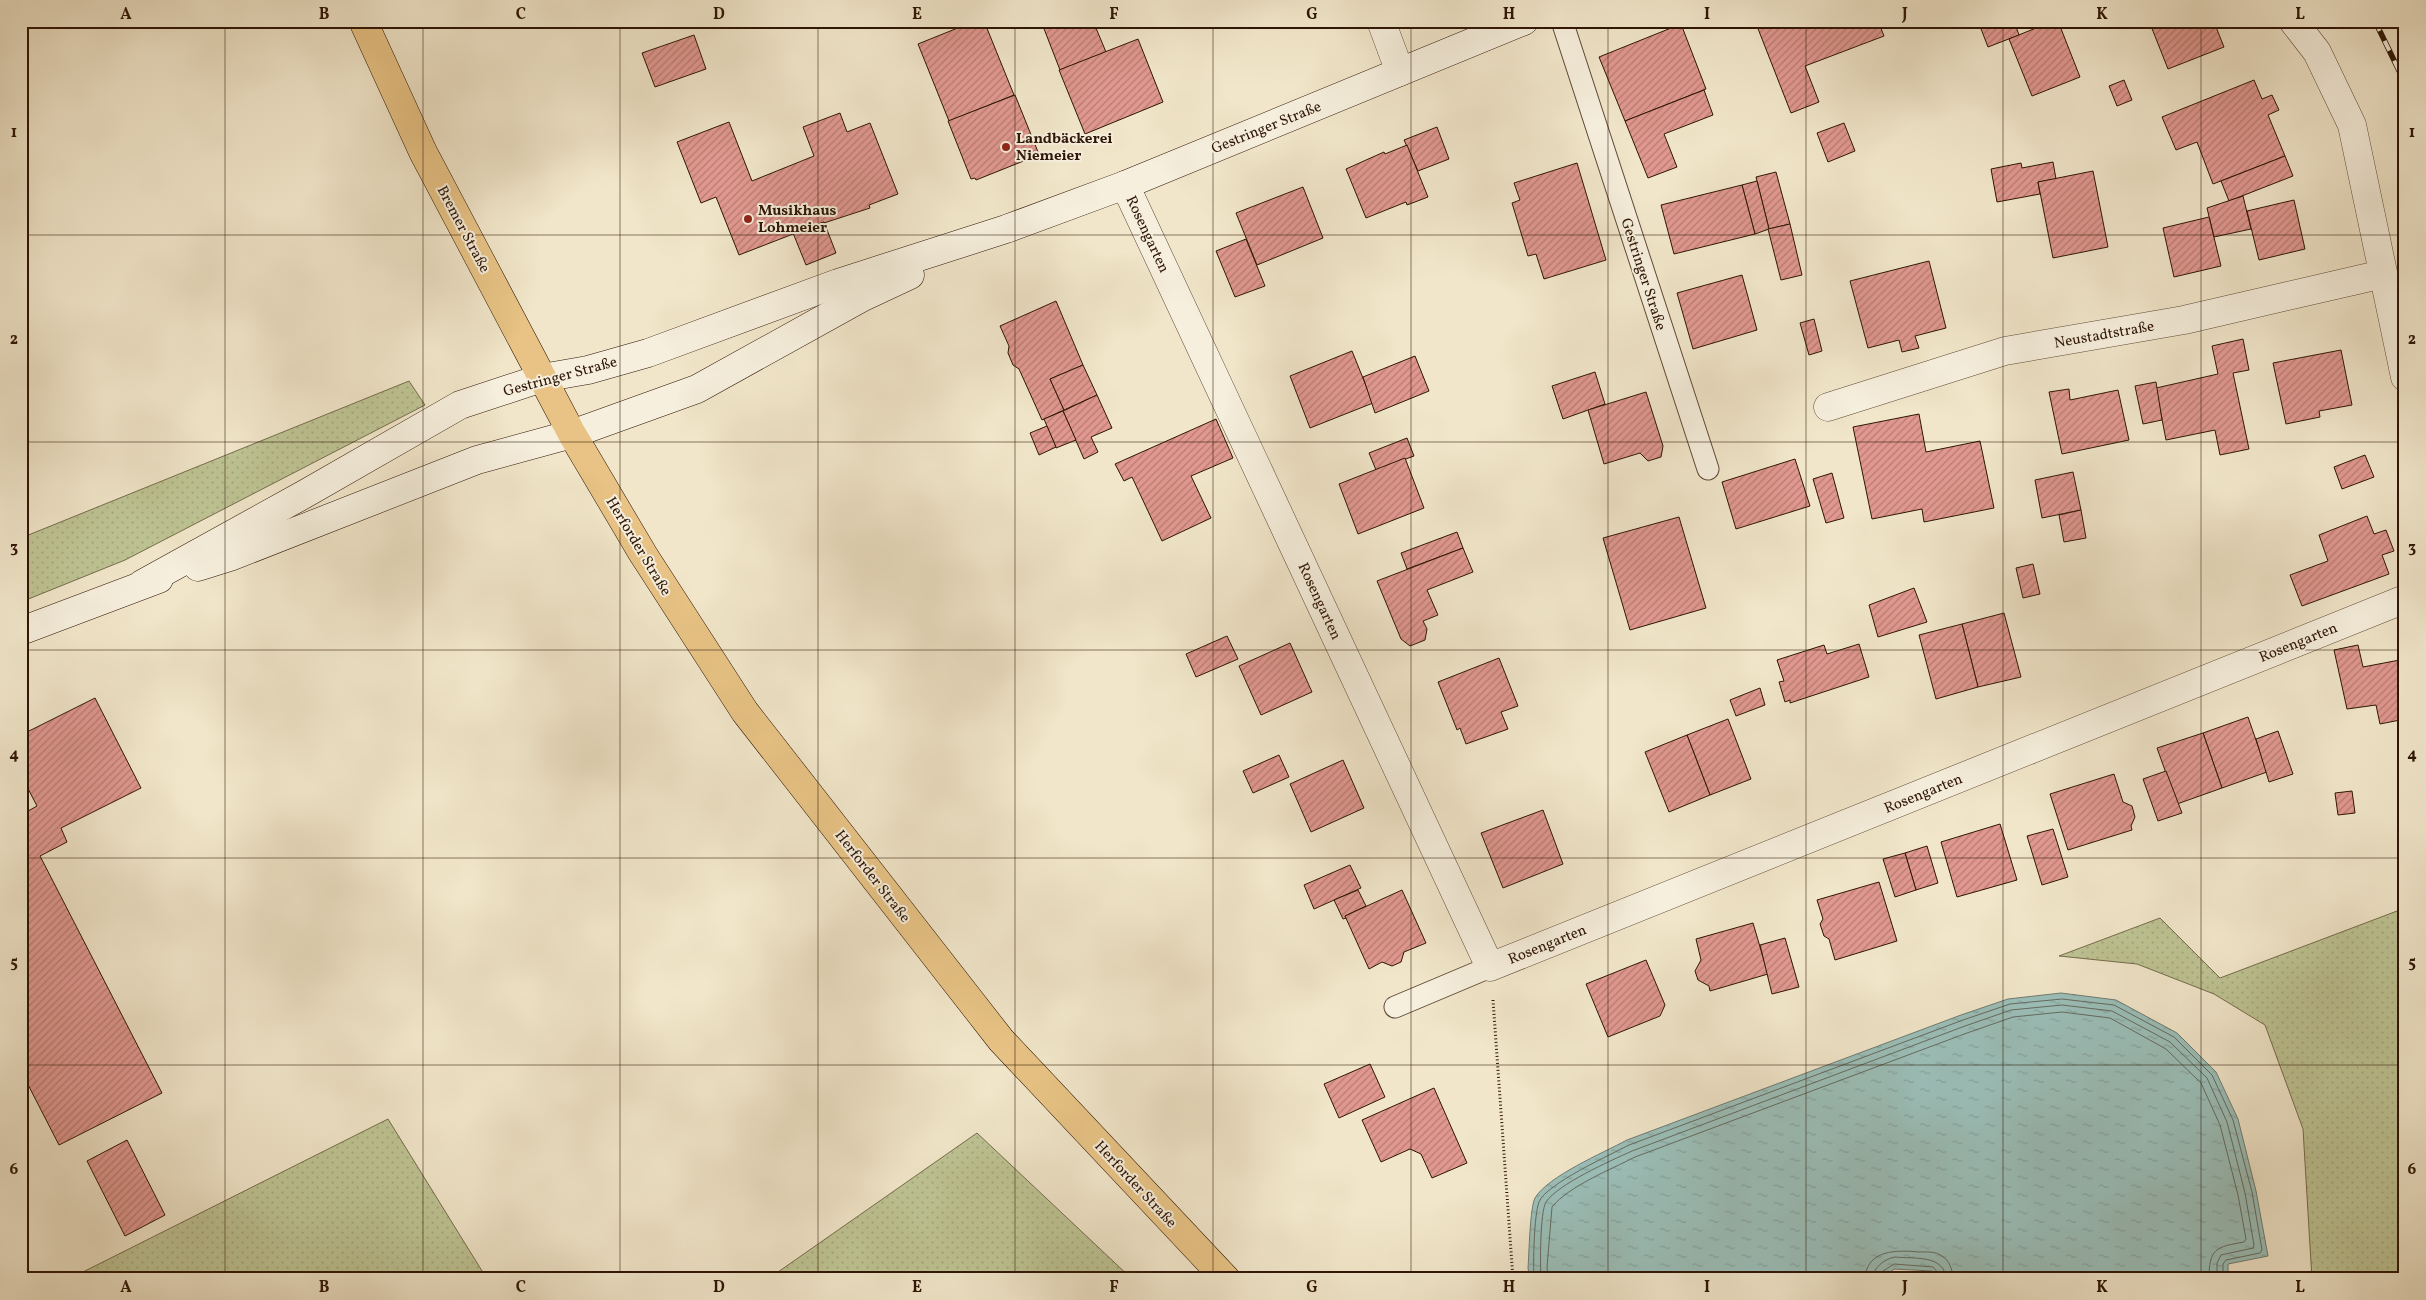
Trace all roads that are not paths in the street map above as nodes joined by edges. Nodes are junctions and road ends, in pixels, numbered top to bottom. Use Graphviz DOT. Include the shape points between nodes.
graph roads {
  1 [pos="363,21"];
  2 [pos="1381,21"];
  3 [pos="1524,21"];
  4 [pos="1562,21"];
  5 [pos="2293,21"];
  6 [pos="1400,72"];
  7 [pos="1125,185"];
  8 [pos="1006,229"];
  9 [pos="2383,274"];
  10 [pos="2405,377"];
  11 [pos="542,378"];
  12 [pos="1828,407"];
  13 [pos="572,434"];
  14 [pos="1708,469"];
  15 [pos="142,584"];
  16 [pos="2405,599"];
  17 [pos="21,631"];
  18 [pos="1490,967"];
  19 [pos="1395,1007"];
  20 [pos="1226,1279"];
  1 -- 11 [label="main road, Bremer Straße" via="423,152"];
  2 -- 6 [label="street"];
  3 -- 6 [label="street, Gestringer Straße"];
  4 -- 14 [label="lane, Gestringer Straße"];
  5 -- 9 [label="street" via="2317,52 2352,124"];
  6 -- 7 [label="street, Gestringer Straße"];
  7 -- 8 [label="street, Gestringer Straße"];
  7 -- 18 [label="street, Rosengarten"];
  8 -- 11 [label="street, Gestringer Straße" via="838,283 648,353 588,370"];
  8 -- 13 [label="street, Gestringer Straße" via="863,297 697,389"];
  9 -- 10 [label="street"];
  9 -- 12 [label="street, Neustadtstraße" via="2184,320 2005,351"];
  11 -- 13 [label="main road, Bremer Straße"];
  11 -- 15 [label="street, Gestringer Straße" via="460,405"];
  13 -- 15 [label="street, Gestringer Straße" via="477,460 230,557"];
  13 -- 20 [label="main road, Herforder Straße" via="642,554 745,712 1001,1040"];
  15 -- 17 [label="street, Gestringer Straße"];
  16 -- 18 [label="street, Rosengarten"];
  18 -- 19 [label="lane"];
}
